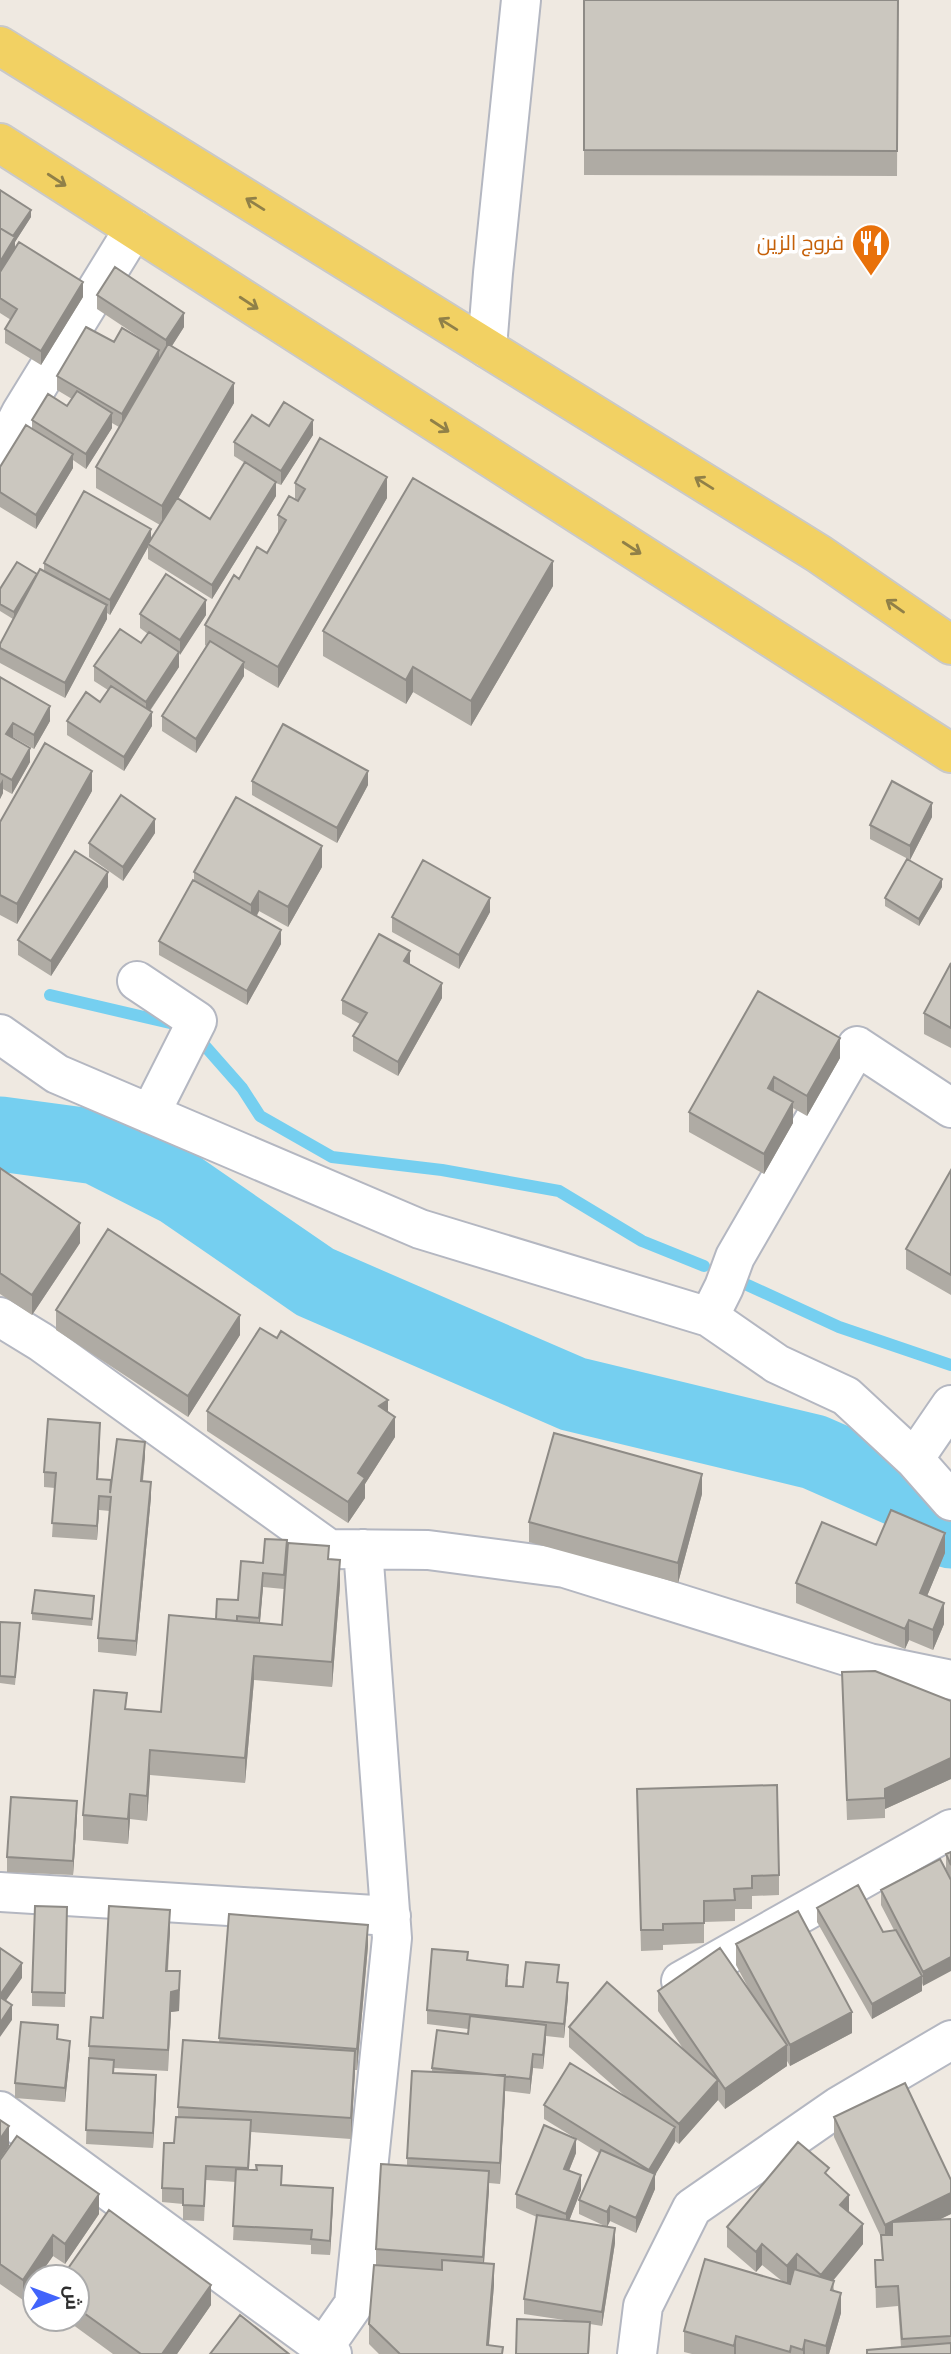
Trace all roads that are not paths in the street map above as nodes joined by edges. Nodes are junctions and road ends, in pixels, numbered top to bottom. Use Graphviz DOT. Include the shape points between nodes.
graph roads {
  1 [pos="521,0"];
  2 [pos="0,46"];
  3 [pos="0,143"];
  4 [pos="134,229"];
  5 [pos="487,348"];
  6 [pos="0,454"];
  7 [pos="951,645"];
  8 [pos="951,753"];
  9 [pos="137,981"];
  10 [pos="0,1034"];
  11 [pos="951,1108"];
  12 [pos="150,1114"];
  13 [pos="722,1287"];
  14 [pos="0,1317"];
  15 [pos="951,1405"];
  16 [pos="914,1459"];
  17 [pos="951,1500"];
  18 [pos="363,1549"];
  19 [pos="951,1680"];
  20 [pos="951,1829"];
  21 [pos="0,1892"];
  22 [pos="391,1916"];
  23 [pos="664,1990"];
  24 [pos="951,2040"];
  25 [pos="0,2111"];
  26 [pos="328,2351"];
  27 [pos="637,2354"];
  1 -- 5 [label="street"];
  5 -- 2 [label="main road, one-way"];
  3 -- 4 [label="main road, one-way"];
  4 -- 6 [label="street"];
  4 -- 8 [label="main road, one-way"];
  7 -- 5 [label="main road, one-way" via="819,554"];
  9 -- 12 [label="street" via="188,1038"];
  10 -- 12 [label="street" via="57,1074"];
  11 -- 13 [label="street" via="857,1046"];
  12 -- 13 [label="street" via="420,1229"];
  13 -- 16 [label="street" via="778,1364 846,1396"];
  14 -- 18 [label="street" via="329,1549"];
  15 -- 16 [label="street"];
  16 -- 17 [label="street"];
  18 -- 19 [label="street" via="428,1550 565,1569 869,1663"];
  18 -- 22 [label="street"];
  20 -- 23 [label="street"];
  21 -- 22 [label="street"];
  22 -- 26 [label="street" via="393,1938 354,2304"];
  24 -- 27 [label="street" via="839,2106 692,2208 643,2306"];
  25 -- 26 [label="street"];
}
